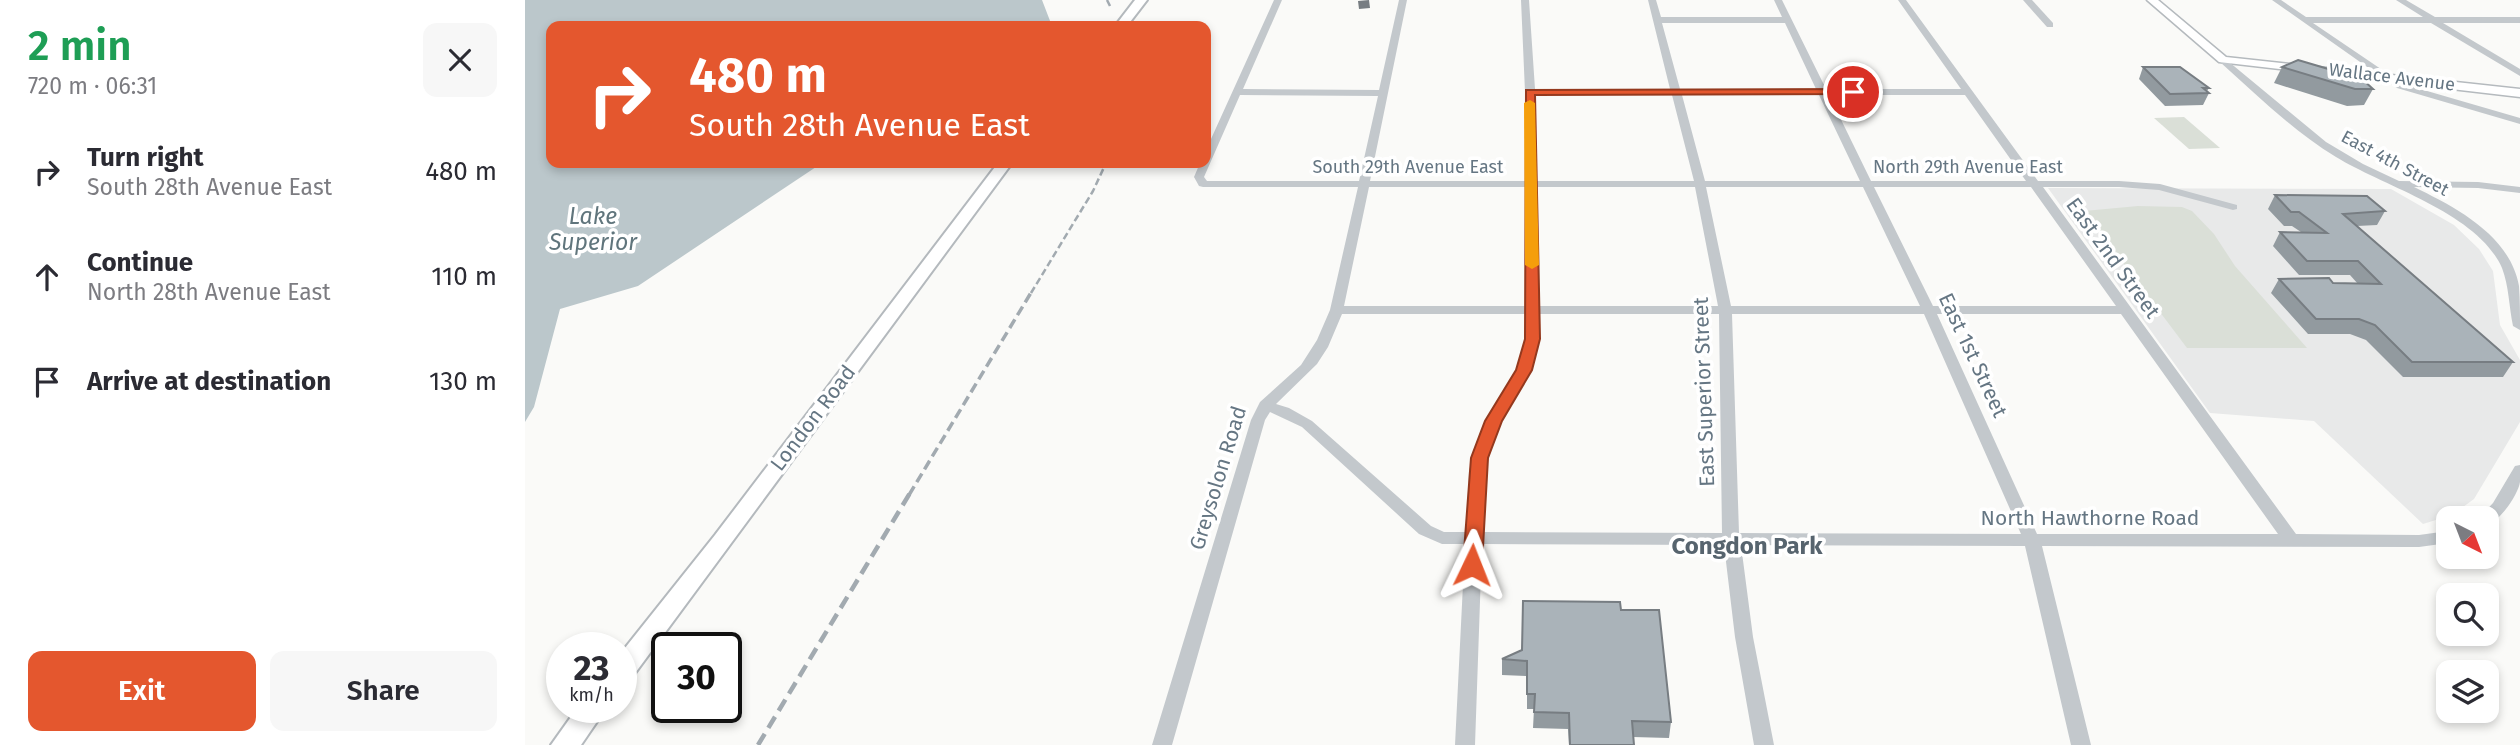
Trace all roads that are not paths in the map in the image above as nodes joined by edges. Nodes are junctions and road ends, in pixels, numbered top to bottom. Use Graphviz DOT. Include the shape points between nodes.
graph roads {
  1 [pos="1141,0"];
  2 [pos="1278,0"];
  3 [pos="1403,0"];
  4 [pos="1525,0"];
  5 [pos="1652,0"];
  6 [pos="1778,0"];
  7 [pos="1902,0"];
  8 [pos="2027,0"];
  9 [pos="2152,0"];
  10 [pos="2276,0"];
  11 [pos="2400,0"];
  12 [pos="1127,1"];
  13 [pos="1787,19"];
  14 [pos="1657,20"];
  15 [pos="2304,20"];
  16 [pos="2434,20"];
  17 [pos="2520,20"];
  18 [pos="1111,21"];
  19 [pos="1125,21"];
  20 [pos="2050,24"];
  21 [pos="2223,60"];
  22 [pos="2520,73"];
  23 [pos="2386,76"];
  24 [pos="1237,92"];
  25 [pos="1530,92"];
  26 [pos="1676,92"];
  27 [pos="1822,92"];
  28 [pos="1968,92"];
  29 [pos="1383,93"];
  30 [pos="2520,93"];
  31 [pos="2520,121"];
  32 [pos="1211,150"];
  33 [pos="1001,168"];
  34 [pos="1203,168"];
  35 [pos="1531,184"];
  36 [pos="1700,184"];
  37 [pos="1866,184"];
  38 [pos="2395,184"];
  39 [pos="1364,185"];
  40 [pos="2035,185"];
  41 [pos="2520,190"];
  42 [pos="2233,207"];
  43 [pos="1725,309"];
  44 [pos="1928,309"];
  45 [pos="1337,310"];
  46 [pos="1533,310"];
  47 [pos="2124,310"];
  48 [pos="2520,326"];
  49 [pos="1265,405"];
  50 [pos="2520,470"];
  51 [pos="2499,507"];
  52 [pos="1473,539"];
  53 [pos="2436,539"];
  54 [pos="1731,540"];
  55 [pos="2032,540"];
  56 [pos="2291,540"];
  57 [pos="637,651"];
  58 [pos="582,723"];
  59 [pos="565,745"];
  60 [pos="1162,745"];
  61 [pos="1465,745"];
  62 [pos="1764,745"];
  63 [pos="2081,745"];
  1 -- 19 [label="highway"];
  2 -- 24 [label="street"];
  3 -- 29 [label="street, Greysolon Road"];
  4 -- 25 [label="street"];
  5 -- 14 [label="street, East Superior Street"];
  6 -- 13 [label="street, East 1st Street"];
  7 -- 28 [label="street, East 2nd Street"];
  8 -- 20 [label="street"];
  9 -- 21 [label="main road, East 4th Street"];
  10 -- 15 [label="street"];
  11 -- 16 [label="street"];
  12 -- 18 [label="highway"];
  13 -- 14 [label="street"];
  13 -- 27 [label="street, East 1st Street"];
  14 -- 26 [label="street, East Superior Street"];
  15 -- 16 [label="street"];
  15 -- 23 [label="street"];
  16 -- 17 [label="street"];
  16 -- 22 [label="street"];
  21 -- 23 [label="main road, Wallace Avenue"];
  21 -- 38 [label="street, East 4th Street" via="2325,145"];
  23 -- 30 [label="main road, Wallace Avenue"];
  23 -- 31 [label="street" via="2400,86"];
  24 -- 29 [label="street"];
  24 -- 32 [label="street, South 29th Avenue East"];
  25 -- 26 [label="street"];
  25 -- 35 [label="street"];
  26 -- 27 [label="street"];
  26 -- 36 [label="street, East Superior Street"];
  27 -- 28 [label="street"];
  27 -- 37 [label="street, East 1st Street"];
  28 -- 40 [label="street, East 2nd Street"];
  29 -- 39 [label="street, Greysolon Road"];
  33 -- 57 [label="highway, London Road"];
  34 -- 39 [label="street, South 29th Avenue East" via="1201,182 1211,185"];
  35 -- 36 [label="street, South 29th Avenue East"];
  35 -- 39 [label="street, South 29th Avenue East"];
  35 -- 46 [label="street"];
  36 -- 37 [label="street, North 29th Avenue East"];
  36 -- 43 [label="street, East Superior Street"];
  37 -- 40 [label="street, North 29th Avenue East"];
  37 -- 44 [label="street, East 1st Street"];
  38 -- 41 [label="street"];
  38 -- 48 [label="street, East 4th Street" via="2463,219 2491,245 2512,279"];
  39 -- 45 [label="street, Greysolon Road"];
  40 -- 42 [label="street, North 29th Avenue East" via="2154,186"];
  40 -- 47 [label="street, East 2nd Street"];
  43 -- 44 [label="street"];
  43 -- 46 [label="street"];
  43 -- 54 [label="street, East Superior Street"];
  44 -- 47 [label="street"];
  44 -- 55 [label="street, East 1st Street"];
  45 -- 46 [label="street"];
  45 -- 49 [label="street, Greysolon Road" via="1315,358"];
  46 -- 52 [label="street" via="1529,357 1493,421 1480,458"];
  47 -- 56 [label="street, East 2nd Street"];
  49 -- 52 [label="street, North Hawthorne Road" via="1307,425 1425,530 1442,538"];
  49 -- 60 [label="street, Greysolon Road"];
  50 -- 51 [label="street"];
  52 -- 54 [label="street, North Hawthorne Road"];
  52 -- 61 [label="street"];
  53 -- 56 [label="street, North Hawthorne Road"];
  54 -- 55 [label="street, North Hawthorne Road"];
  54 -- 62 [label="street, East Superior Street"];
  55 -- 56 [label="street, North Hawthorne Road"];
  55 -- 63 [label="street, East 1st Street"];
  58 -- 59 [label="highway"];
}
